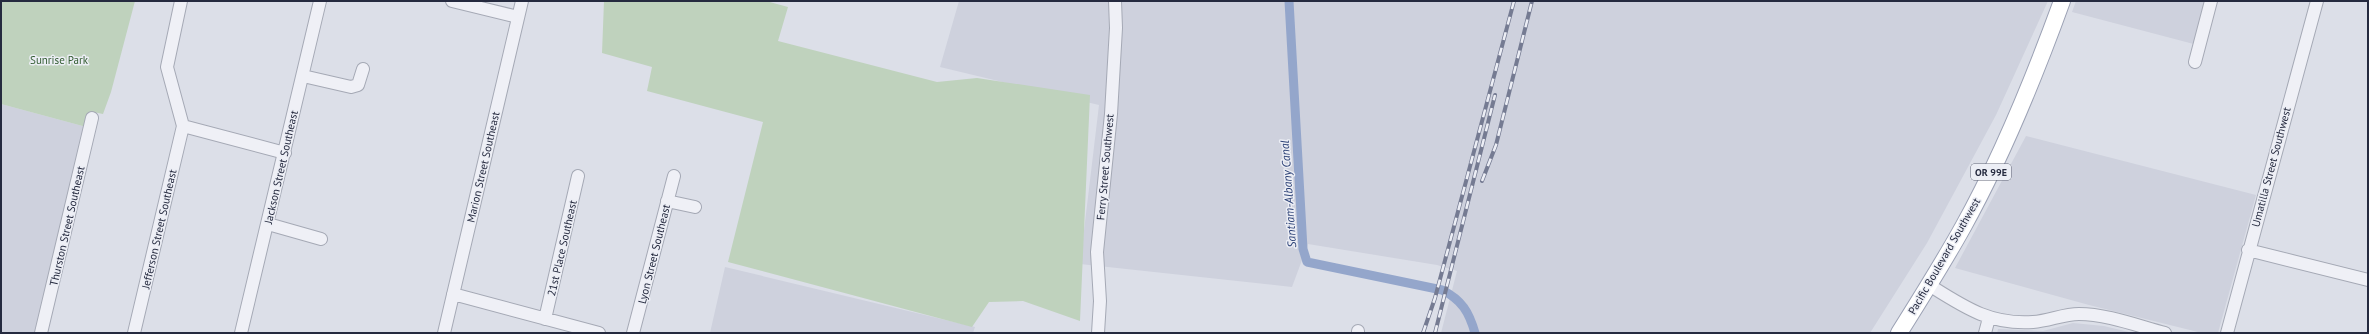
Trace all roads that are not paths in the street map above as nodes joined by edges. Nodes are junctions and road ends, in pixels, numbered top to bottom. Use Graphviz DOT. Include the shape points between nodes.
graph roads {
  1 [pos="181,1"];
  2 [pos="320,1"];
  3 [pos="452,1"];
  4 [pos="522,1"];
  5 [pos="1115,1"];
  6 [pos="2062,1"];
  7 [pos="2211,1"];
  8 [pos="2317,1"];
  9 [pos="518,17"];
  10 [pos="2195,62"];
  11 [pos="363,69"];
  12 [pos="303,76"];
  13 [pos="92,118"];
  14 [pos="183,126"];
  15 [pos="285,152"];
  16 [pos="578,176"];
  17 [pos="674,176"];
  18 [pos="667,201"];
  19 [pos="695,207"];
  20 [pos="268,224"];
  21 [pos="321,239"];
  22 [pos="2248,250"];
  23 [pos="2368,280"];
  24 [pos="1929,285"];
  25 [pos="453,294"];
  26 [pos="1989,318"];
  27 [pos="545,319"];
  28 [pos="41,333"];
  29 [pos="134,333"];
  30 [pos="241,333"];
  31 [pos="444,333"];
  32 [pos="599,333"];
  33 [pos="634,333"];
  34 [pos="1098,333"];
  35 [pos="1898,333"];
  36 [pos="1986,333"];
  37 [pos="2166,333"];
  38 [pos="2227,333"];
  1 -- 14 [label="street" via="167,67"];
  2 -- 12 [label="street, Jackson Street Southeast"];
  3 -- 9 [label="street"];
  4 -- 9 [label="street, Marion Street Southeast"];
  5 -- 34 [label="street, Ferry Street Southwest" via="1111,114 1097,252 1100,301"];
  6 -- 24 [label="main road, Pacific Boulevard Southwest / OR 99E" via="2008,138 1964,226"];
  7 -- 10 [label="street"];
  8 -- 22 [label="street, Umatilla Street Southwest"];
  9 -- 25 [label="street, Marion Street Southeast"];
  11 -- 12 [label="street" via="358,86 351,87"];
  12 -- 15 [label="street, Jackson Street Southeast"];
  13 -- 28 [label="street, Thurston Street Southeast"];
  14 -- 15 [label="street"];
  14 -- 29 [label="street, Jefferson Street Southeast"];
  15 -- 20 [label="street, Jackson Street Southeast"];
  16 -- 27 [label="street, 21st Place Southeast"];
  17 -- 18 [label="street, Lyon Street Southeast"];
  18 -- 19 [label="street"];
  18 -- 33 [label="street, Lyon Street Southeast"];
  20 -- 21 [label="street"];
  20 -- 30 [label="street, Jackson Street Southeast"];
  22 -- 23 [label="street"];
  22 -- 38 [label="street, Umatilla Street Southwest"];
  24 -- 26 [label="street" via="1966,308"];
  24 -- 35 [label="main road, Pacific Boulevard Southwest / OR 99E"];
  25 -- 27 [label="street"];
  25 -- 31 [label="street, Marion Street Southeast"];
  26 -- 36 [label="street"];
  26 -- 37 [label="street" via="2024,322 2072,314 2088,315"];
  27 -- 32 [label="street"];
}
